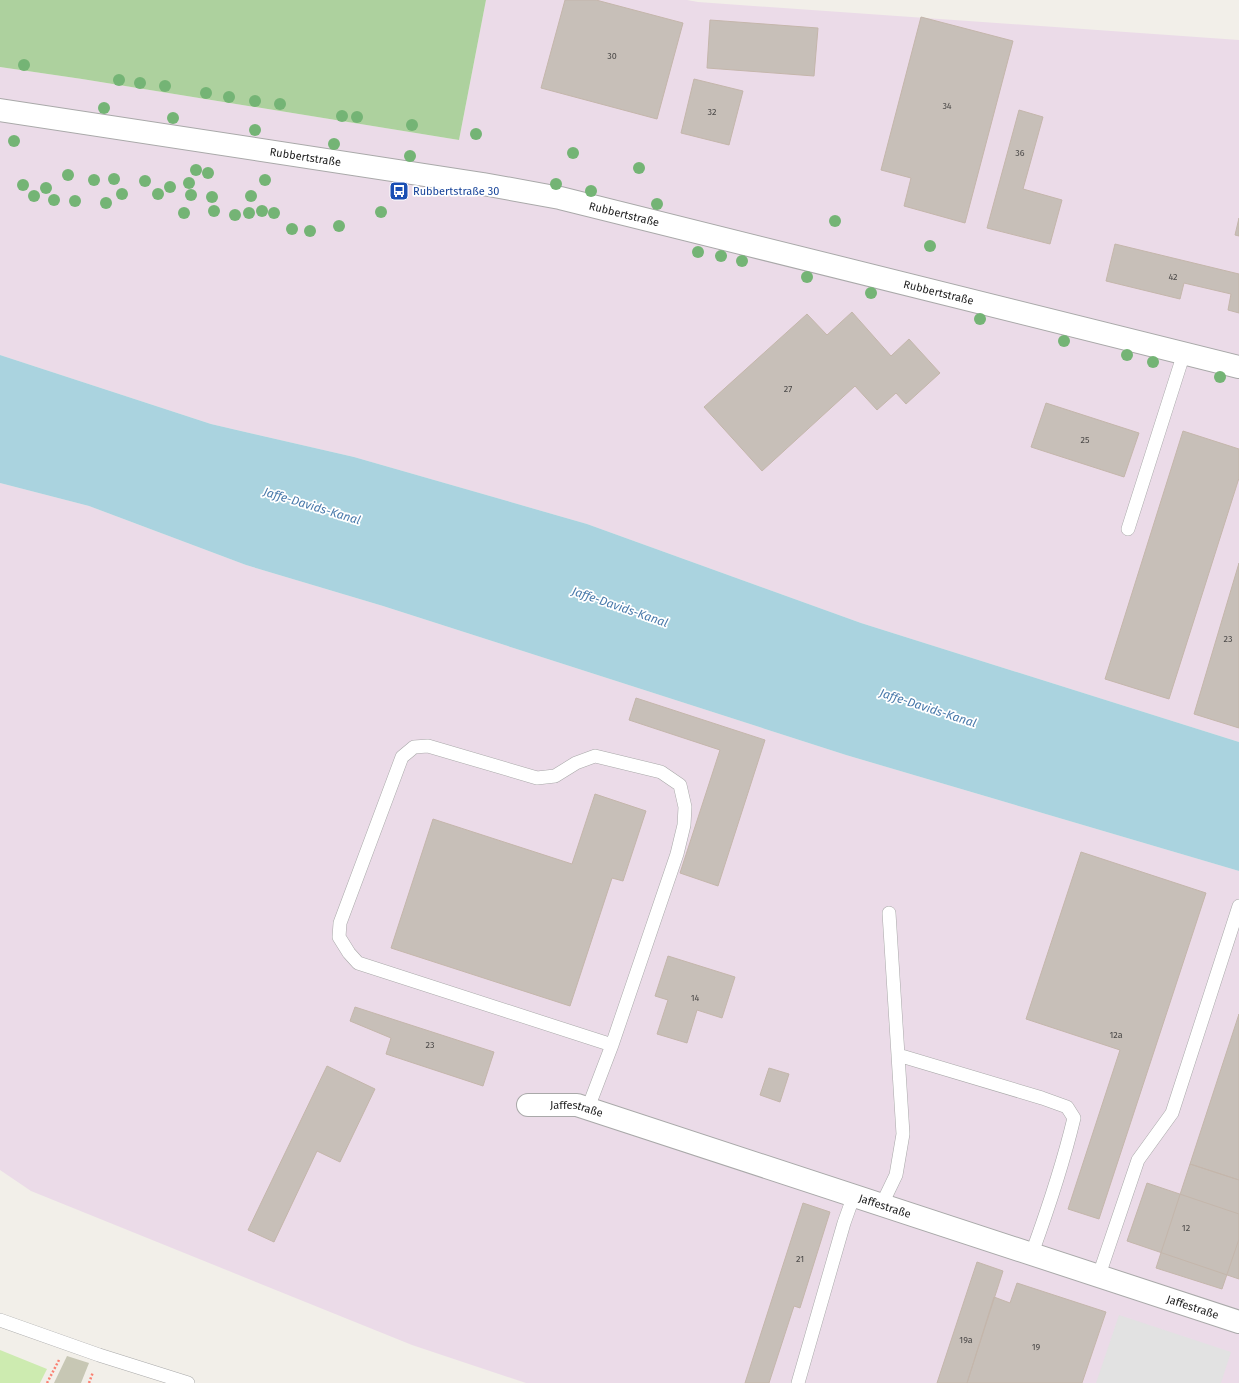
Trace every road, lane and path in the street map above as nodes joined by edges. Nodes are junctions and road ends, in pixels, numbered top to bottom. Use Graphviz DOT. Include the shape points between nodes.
graph roads {
  1 [pos="0,110"];
  2 [pos="1184,353"];
  3 [pos="1239,367"];
  4 [pos="1128,529"];
  5 [pos="1239,906"];
  6 [pos="889,913"];
  7 [pos="612,1045"];
  8 [pos="898,1055"];
  9 [pos="528,1105"];
  10 [pos="588,1108"];
  11 [pos="854,1195"];
  12 [pos="882,1204"];
  13 [pos="1032,1253"];
  14 [pos="1099,1275"];
  15 [pos="0,1320"];
  16 [pos="1239,1322"];
  17 [pos="66,1343"];
  18 [pos="47,1383"];
  19 [pos="188,1383"];
  20 [pos="798,1383"];
  1 -- 2 [label="street, Rubbertstraße" via="560,198"];
  2 -- 3 [label="street, Rubbertstraße"];
  2 -- 4 [label="lane"];
  5 -- 14 [label="lane" via="1172,1113 1138,1160"];
  6 -- 8 [label="lane"];
  7 -- 7 [label="lane" via="677,854 684,825 685,807 680,785 661,772 595,756 576,763 555,776 536,778 428,746 414,747 402,757 340,923 339,937 349,953 358,963"];
  7 -- 10 [label="lane"];
  8 -- 12 [label="lane" via="903,1134 896,1175"];
  8 -- 13 [label="lane" via="1067,1107 1074,1118 1070,1137"];
  9 -- 10 [label="street, Jaffestraße" via="577,1105"];
  10 -- 11 [label="street, Jaffestraße"];
  11 -- 12 [label="street, Jaffestraße"];
  11 -- 20 [label="lane"];
  12 -- 13 [label="street, Jaffestraße"];
  13 -- 14 [label="street, Jaffestraße"];
  14 -- 16 [label="street, Jaffestraße"];
  15 -- 17 [label="lane"];
  17 -- 18 [label="path"];
  17 -- 19 [label="lane"];
}
